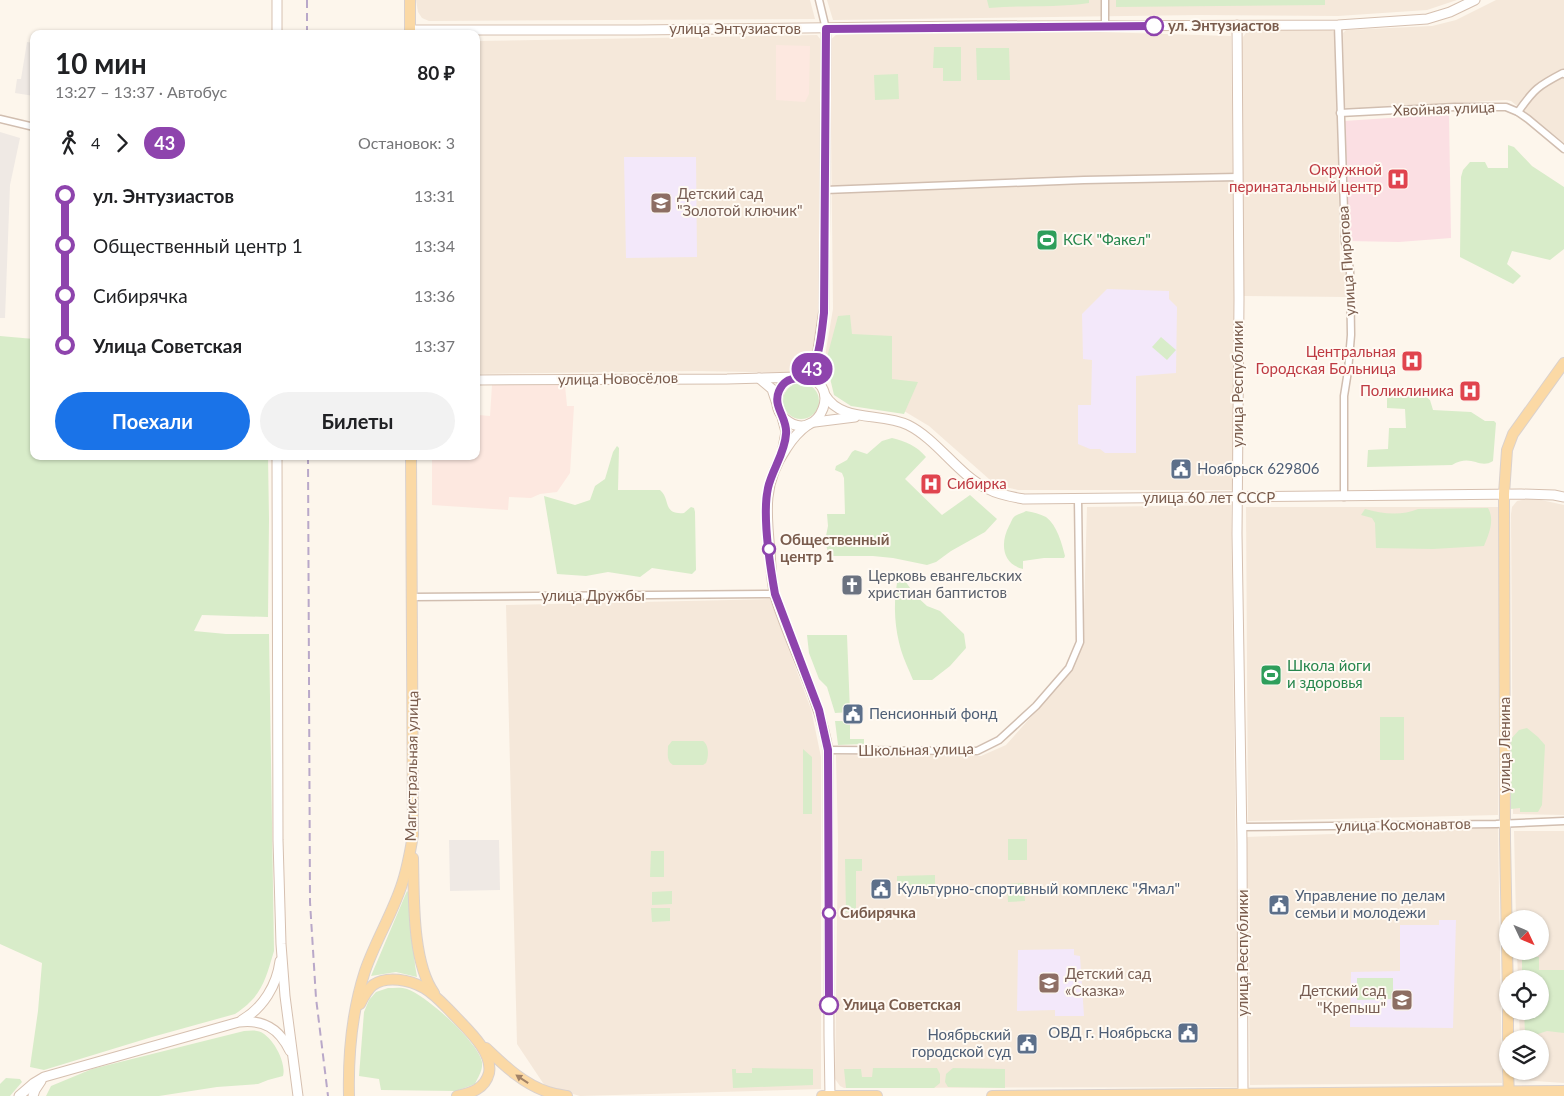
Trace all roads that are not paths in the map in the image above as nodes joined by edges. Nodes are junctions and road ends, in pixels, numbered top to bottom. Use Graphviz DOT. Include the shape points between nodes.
graph roads {
  1 [pos="276,0"];
  2 [pos="410,0"];
  3 [pos="819,0"];
  4 [pos="1105,0"];
  5 [pos="1475,0"];
  6 [pos="1237,25"];
  7 [pos="1338,25"];
  8 [pos="1105,26"];
  9 [pos="826,29"];
  10 [pos="277,30"];
  11 [pos="410,30"];
  12 [pos="480,31"];
  13 [pos="1564,74"];
  14 [pos="1518,112"];
  15 [pos="1340,114"];
  16 [pos="0,119"];
  17 [pos="30,126"];
  18 [pos="1564,149"];
  19 [pos="1238,177"];
  20 [pos="825,190"];
  21 [pos="817,357"];
  22 [pos="1564,363"];
  23 [pos="798,377"];
  24 [pos="759,378"];
  25 [pos="480,380"];
  26 [pos="820,385"];
  27 [pos="825,395"];
  28 [pos="778,408"];
  29 [pos="869,416"];
  30 [pos="811,423"];
  31 [pos="780,457"];
  32 [pos="277,460"];
  33 [pos="411,460"];
  34 [pos="1504,494"];
  35 [pos="1344,496"];
  36 [pos="1237,497"];
  37 [pos="1564,497"];
  38 [pos="1078,499"];
  39 [pos="775,594"];
  40 [pos="412,597"];
  41 [pos="828,750"];
  42 [pos="1564,821"];
  43 [pos="1505,823"];
  44 [pos="1242,827"];
  45 [pos="413,835"];
  46 [pos="281,944"];
  47 [pos="1508,970"];
  48 [pos="441,1002"];
  49 [pos="354,1016"];
  50 [pos="239,1022"];
  51 [pos="471,1034"];
  52 [pos="292,1058"];
  53 [pos="44,1077"];
  54 [pos="1508,1080"];
  55 [pos="1564,1090"];
  56 [pos="1243,1093"];
  57 [pos="1509,1093"];
  58 [pos="19,1096"];
  59 [pos="33,1096"];
  60 [pos="298,1096"];
  61 [pos="349,1096"];
  62 [pos="457,1096"];
  63 [pos="567,1096"];
  64 [pos="822,1096"];
  65 [pos="830,1096"];
  66 [pos="877,1096"];
  67 [pos="992,1096"];
  1 -- 10 [label="main road"];
  2 -- 11 [label="main road"];
  3 -- 9 [label="street"];
  4 -- 8 [label="street"];
  5 -- 7 [label="main road, улица Энтузиастов" via="1427,19"];
  6 -- 7 [label="main road, улица Энтузиастов"];
  6 -- 8 [label="main road, улица Энтузиастов"];
  6 -- 19 [label="main road, улица Республики"];
  7 -- 15 [label="street, улица Пирогова"];
  8 -- 9 [label="main road, улица Энтузиастов"];
  9 -- 12 [label="main road, улица Энтузиастов"];
  9 -- 20 [label="main road"];
  13 -- 14 [label="street" via="1539,85"];
  14 -- 15 [label="street, Хвойная улица" via="1491,106"];
  14 -- 18 [label="street, Хвойная улица"];
  15 -- 35 [label="street, улица Пирогова" via="1345,242 1350,270 1350,346 1344,396"];
  16 -- 17 [label="street"];
  19 -- 20 [label="street"];
  19 -- 36 [label="main road, улица Республики"];
  20 -- 21 [label="main road" via="824,309"];
  21 -- 23 [label="main road" via="811,370"];
  21 -- 26 [label="main road" via="815,375"];
  22 -- 34 [label="main road, улица Ленина" via="1512,434 1507,450"];
  23 -- 24 [label="main road, улица Новосёлов"];
  23 -- 26 [label="main road" via="810,378"];
  23 -- 28 [label="main road" via="784,384 778,393"];
  24 -- 25 [label="main road, улица Новосёлов"];
  24 -- 28 [label="main road" via="772,389"];
  26 -- 27 [label="main road"];
  27 -- 29 [label="main road" via="837,408"];
  27 -- 30 [label="main road" via="824,411"];
  28 -- 30 [label="main road" via="792,424"];
  28 -- 31 [label="main road" via="786,432"];
  29 -- 30 [label="main road"];
  29 -- 38 [label="main road, улица 60 лет СССР" via="894,420 918,430 986,489 1024,499"];
  30 -- 31 [label="main road" via="794,437"];
  31 -- 39 [label="main road" via="767,498"];
  32 -- 46 [label="main road"];
  33 -- 40 [label="main road, Магистральная улица"];
  34 -- 35 [label="main road, улица 60 лет СССР"];
  34 -- 37 [label="main road, улица 60 лет СССР"];
  34 -- 43 [label="main road, улица Ленина"];
  35 -- 36 [label="main road, улица 60 лет СССР"];
  36 -- 38 [label="main road, улица 60 лет СССР"];
  36 -- 44 [label="main road, улица Республики"];
  38 -- 41 [label="street, Школьная улица" via="1080,642 1069,668 1036,706 999,740 976,751"];
  39 -- 40 [label="street, улица Дружбы"];
  39 -- 41 [label="main road" via="819,710"];
  40 -- 45 [label="main road, Магистральная улица"];
  41 -- 65 [label="main road"];
  42 -- 43 [label="street, улица Космонавтов"];
  43 -- 44 [label="street, улица Космонавтов"];
  43 -- 47 [label="main road, улица Ленина"];
  44 -- 56 [label="main road, улица Республики"];
  45 -- 48 [label="main road" via="421,961 428,984"];
  45 -- 49 [label="main road, Магистральная улица" via="406,871 365,972"];
  46 -- 50 [label="main road" via="271,989 256,1010"];
  46 -- 52 [label="main road"];
  48 -- 49 [label="main road" via="419,986 402,980 387,980 368,990"];
  48 -- 51 [label="main road"];
  49 -- 61 [label="main road, Магистральная улица"];
  50 -- 52 [label="main road" via="265,1024 284,1040"];
  50 -- 53 [label="main road"];
  51 -- 62 [label="main road" via="488,1058 489,1072 478,1089"];
  63 -- 51 [label="main road, one-way" via="547,1092 525,1081"];
  52 -- 60 [label="main road"];
  53 -- 58 [label="main road"];
  53 -- 59 [label="main road"];
  54 -- 57 [label="main road"];
  55 -- 57 [label="main road"];
  56 -- 57 [label="main road"];
  56 -- 67 [label="main road"];
  64 -- 65 [label="main road"];
  65 -- 66 [label="main road"];
}
